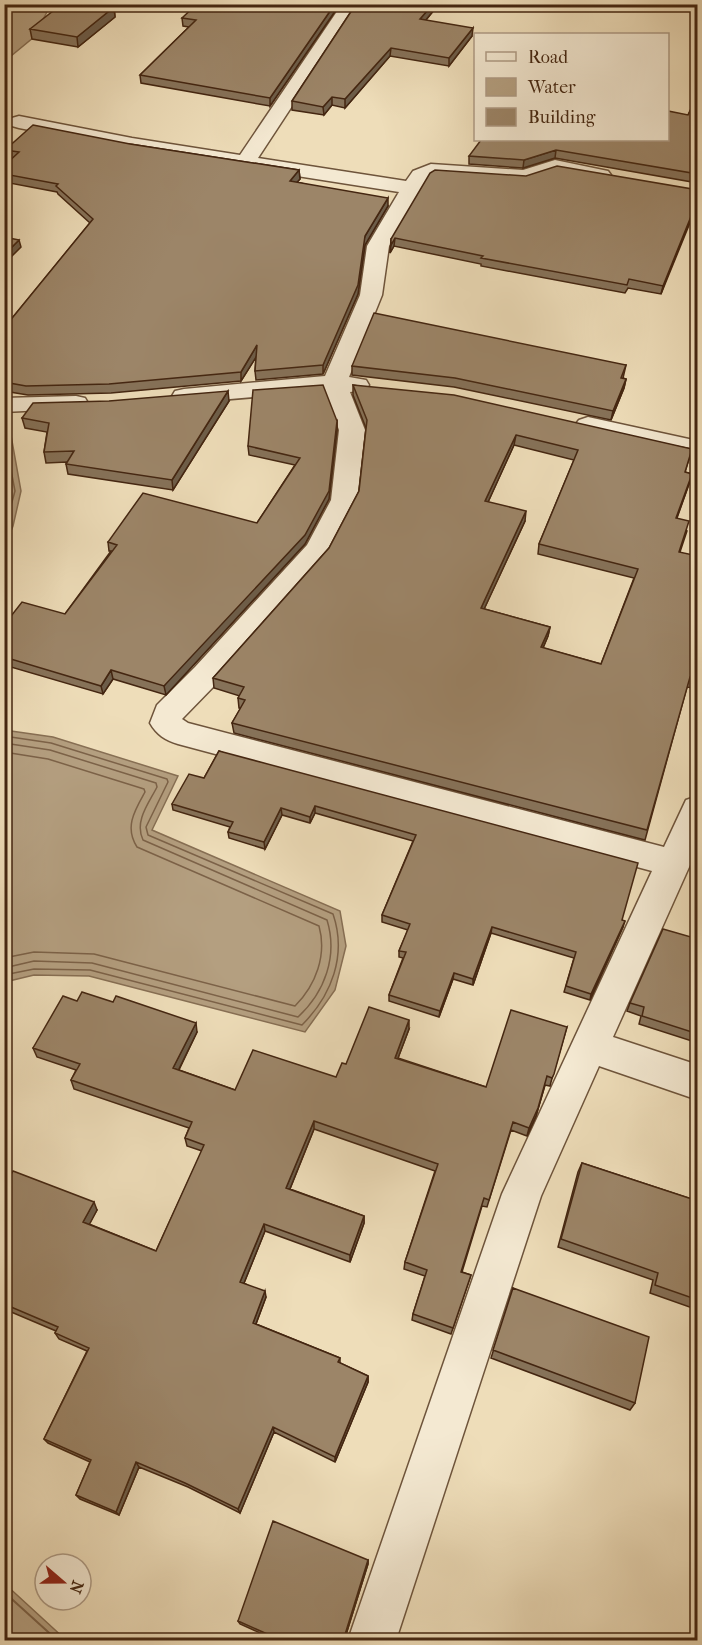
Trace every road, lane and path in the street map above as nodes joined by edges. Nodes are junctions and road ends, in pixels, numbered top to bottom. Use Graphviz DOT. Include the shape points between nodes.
graph roads {
  1 [pos="351,4"];
  2 [pos="19,122"];
  3 [pos="246,161"];
  4 [pos="622,179"];
  5 [pos="411,188"];
  6 [pos="334,383"];
  7 [pos="378,387"];
  8 [pos="158,398"];
  9 [pos="99,402"];
  10 [pos="4,405"];
  11 [pos="570,421"];
  12 [pos="698,449"];
  13 [pos="698,808"];
  14 [pos="673,863"];
  15 [pos="589,1046"];
  16 [pos="698,1083"];
  17 [pos="372,1641"];
  1 -- 3 [label="street"];
  2 -- 3 [label="street"];
  3 -- 5 [label="street"];
  4 -- 5 [label="street" via="555,166 525,176 431,171 420,175"];
  5 -- 6 [label="street" via="378,246 371,295"];
  6 -- 7 [label="street"];
  6 -- 8 [label="street"];
  6 -- 14 [label="street" via="352,430 344,500 318,550 168,713 166,723 178,732"];
  9 -- 10 [label="street"];
  11 -- 12 [label="street"];
  13 -- 14 [label="street"];
  14 -- 15 [label="street"];
  15 -- 16 [label="street"];
  15 -- 17 [label="street" via="522,1194"];
}
